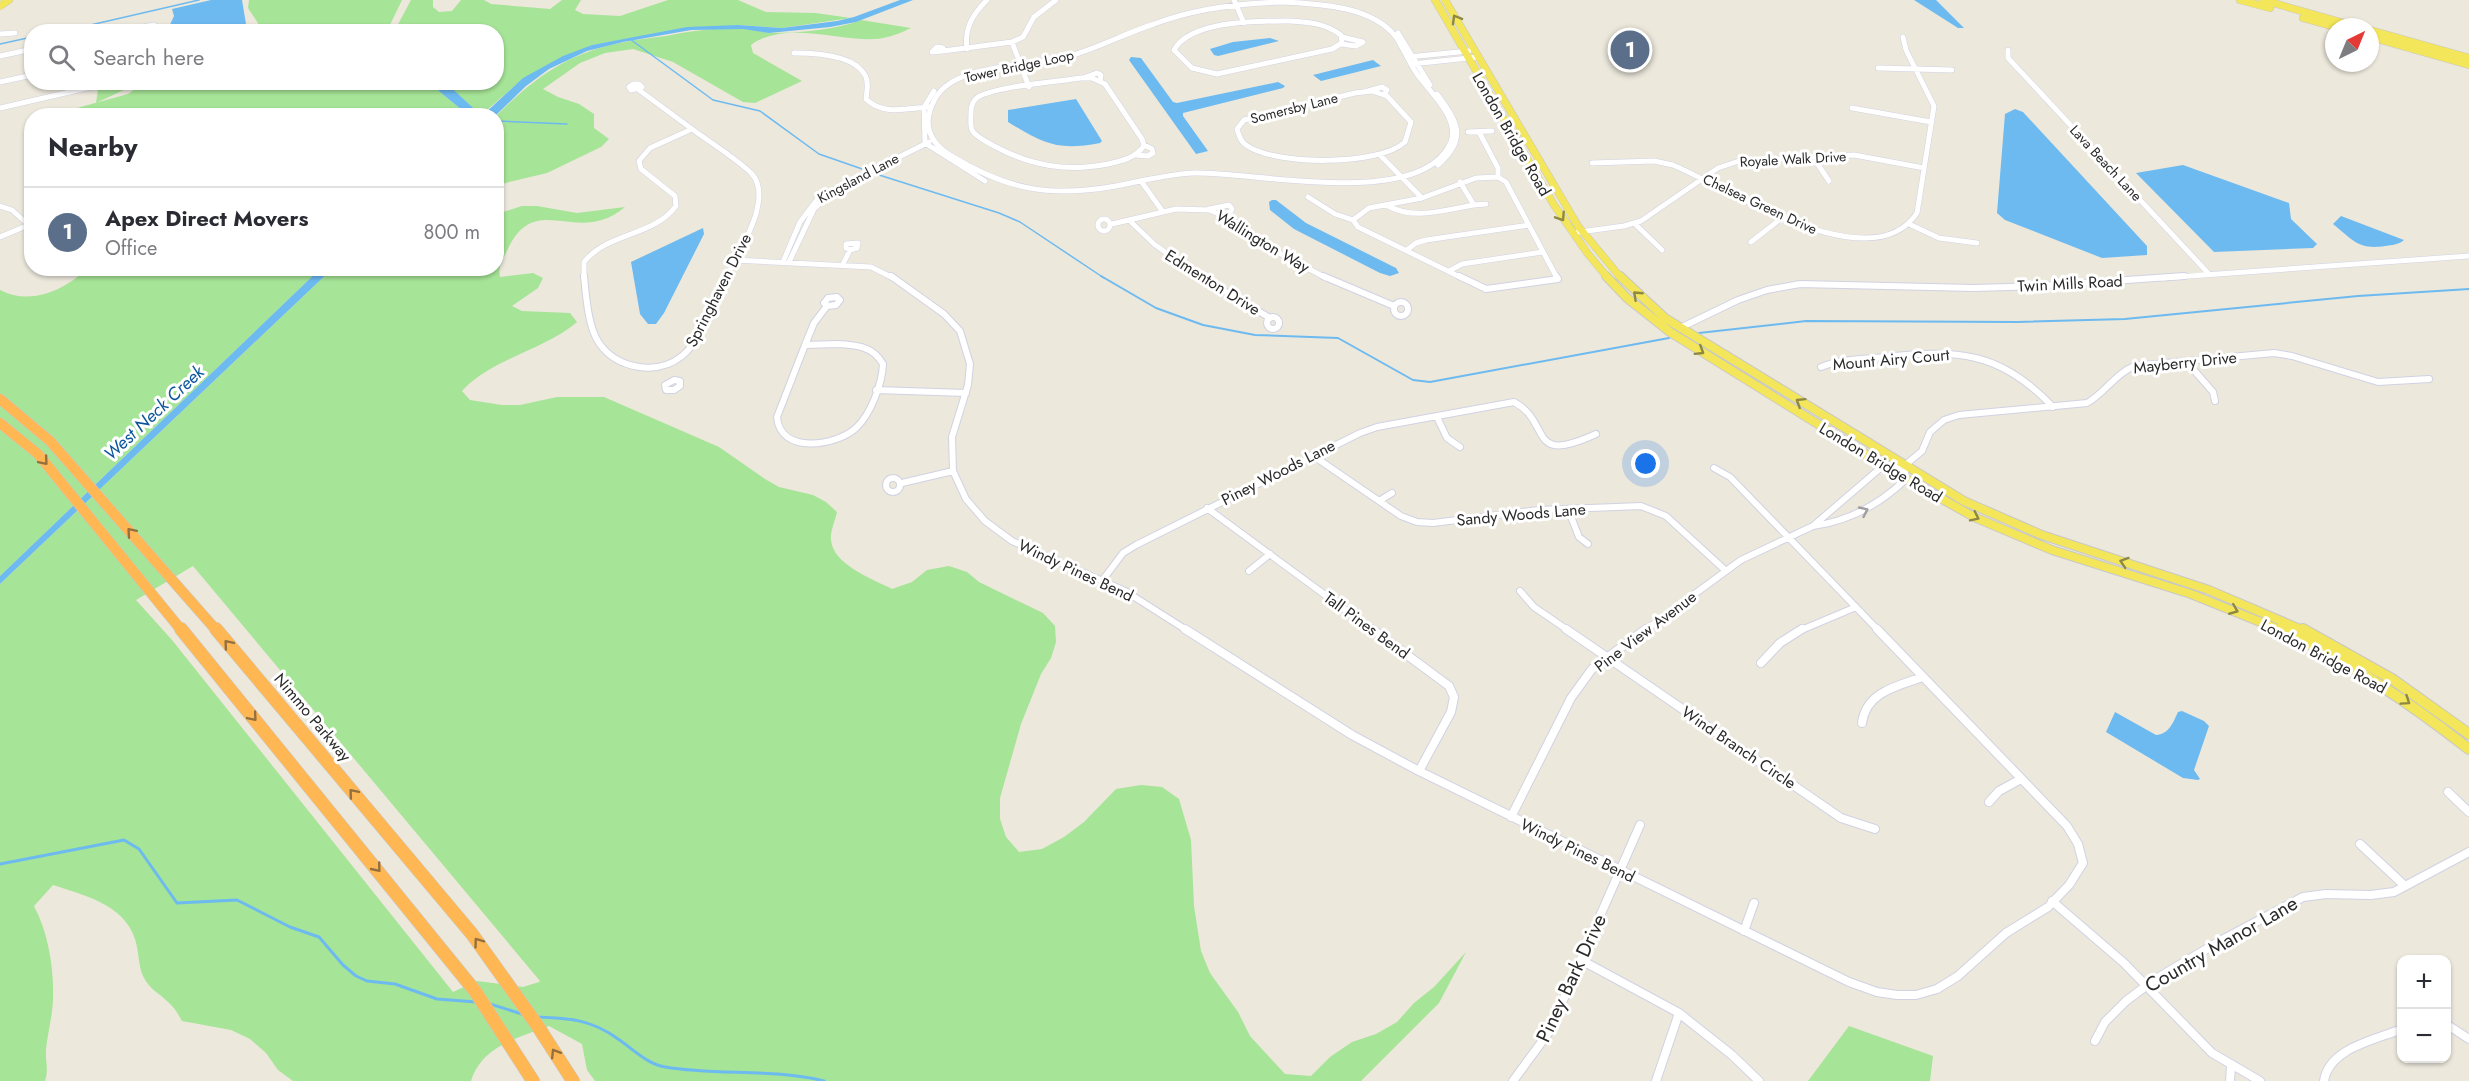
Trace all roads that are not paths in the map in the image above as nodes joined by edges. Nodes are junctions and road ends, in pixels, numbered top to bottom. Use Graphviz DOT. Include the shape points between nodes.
graph roads {
  1 [pos="9,0"];
  2 [pos="987,0"];
  3 [pos="1056,0"];
  4 [pos="1263,0"];
  5 [pos="1295,0"];
  6 [pos="1435,0"];
  7 [pos="1445,0"];
  8 [pos="2240,0"];
  9 [pos="2263,0"];
  10 [pos="1238,2"];
  11 [pos="0,6"];
  12 [pos="2326,18"];
  13 [pos="1247,23"];
  14 [pos="2325,24"];
  15 [pos="15,33"];
  16 [pos="2379,33"];
  17 [pos="0,34"];
  18 [pos="1342,37"];
  19 [pos="1903,37"];
  20 [pos="2379,40"];
  21 [pos="1012,42"];
  22 [pos="1341,44"];
  23 [pos="967,49"];
  24 [pos="2008,50"];
  25 [pos="24,51"];
  26 [pos="944,51"];
  27 [pos="794,52"];
  28 [pos="1476,54"];
  29 [pos="1466,55"];
  30 [pos="0,56"];
  31 [pos="1409,57"];
  32 [pos="2469,58"];
  33 [pos="1413,64"];
  34 [pos="1021,65"];
  35 [pos="2469,65"];
  36 [pos="1878,68"];
  37 [pos="1916,69"];
  38 [pos="1952,70"];
  39 [pos="24,77"];
  40 [pos="0,82"];
  41 [pos="1029,87"];
  42 [pos="78,90"];
  43 [pos="639,90"];
  44 [pos="927,107"];
  45 [pos="0,108"];
  46 [pos="1852,108"];
  47 [pos="1931,122"];
  48 [pos="693,129"];
  49 [pos="1492,131"];
  50 [pos="1468,132"];
  51 [pos="1479,132"];
  52 [pos="929,143"];
  53 [pos="1144,145"];
  54 [pos="1136,155"];
  55 [pos="1380,155"];
  56 [pos="1813,157"];
  57 [pos="1592,164"];
  58 [pos="1924,168"];
  59 [pos="1498,177"];
  60 [pos="1404,178"];
  61 [pos="1704,178"];
  62 [pos="1829,181"];
  63 [pos="1142,183"];
  64 [pos="1460,183"];
  65 [pos="1308,196"];
  66 [pos="1422,198"];
  67 [pos="1486,204"];
  68 [pos="1386,205"];
  69 [pos="1474,205"];
  70 [pos="0,206"];
  71 [pos="1209,209"];
  72 [pos="1163,212"];
  73 [pos="1228,217"];
  74 [pos="1783,217"];
  75 [pos="24,220"];
  76 [pos="1353,220"];
  77 [pos="1130,221"];
  78 [pos="1634,223"];
  79 [pos="1112,224"];
  80 [pos="1909,224"];
  81 [pos="1529,225"];
  82 [pos="24,227"];
  83 [pos="1582,231"];
  84 [pos="1572,233"];
  85 [pos="0,237"];
  86 [pos="1751,242"];
  87 [pos="1977,243"];
  88 [pos="850,250"];
  89 [pos="1407,250"];
  90 [pos="1662,250"];
  91 [pos="1543,252"];
  92 [pos="2469,256"];
  93 [pos="734,260"];
  94 [pos="786,262"];
  95 [pos="843,264"];
  96 [pos="1449,271"];
  97 [pos="2209,274"];
  98 [pos="827,306"];
  99 [pos="1394,306"];
  100 [pos="1270,318"];
  101 [pos="1680,328"];
  102 [pos="806,345"];
  103 [pos="2186,361"];
  104 [pos="665,365"];
  105 [pos="1821,367"];
  106 [pos="2429,379"];
  107 [pos="671,380"];
  108 [pos="876,390"];
  109 [pos="966,393"];
  110 [pos="0,399"];
  111 [pos="2216,401"];
  112 [pos="2053,407"];
  113 [pos="1437,417"];
  114 [pos="0,423"];
  115 [pos="1596,434"];
  116 [pos="1460,447"];
  117 [pos="1312,455"];
  118 [pos="1884,465"];
  119 [pos="1904,466"];
  120 [pos="1714,468"];
  121 [pos="953,471"];
  122 [pos="1906,479"];
  123 [pos="902,483"];
  124 [pos="1392,493"];
  125 [pos="1379,501"];
  126 [pos="1207,508"];
  127 [pos="1569,508"];
  128 [pos="1813,526"];
  129 [pos="1790,537"];
  130 [pos="1588,544"];
  131 [pos="1270,554"];
  132 [pos="1726,571"];
  133 [pos="1249,572"];
  134 [pos="1102,581"];
  135 [pos="1520,591"];
  136 [pos="1856,607"];
  137 [pos="1607,658"];
  138 [pos="1761,663"];
  139 [pos="1923,677"];
  140 [pos="1862,723"];
  141 [pos="2469,734"];
  142 [pos="2469,749"];
  143 [pos="1419,771"];
  144 [pos="2021,779"];
  145 [pos="2448,792"];
  146 [pos="1989,802"];
  147 [pos="2469,812"];
  148 [pos="1511,817"];
  149 [pos="1640,825"];
  150 [pos="1875,829"];
  151 [pos="2360,844"];
  152 [pos="2469,852"];
  153 [pos="1620,870"];
  154 [pos="2405,886"];
  155 [pos="2052,901"];
  156 [pos="1754,903"];
  157 [pos="1744,931"];
  158 [pos="1581,960"];
  159 [pos="2146,984"];
  160 [pos="1679,1013"];
  161 [pos="2451,1027"];
  162 [pos="2397,1031"];
  163 [pos="2469,1039"];
  164 [pos="2095,1041"];
  165 [pos="2231,1066"];
  166 [pos="533,1081"];
  167 [pos="573,1081"];
  168 [pos="1513,1081"];
  169 [pos="1656,1081"];
  170 [pos="1758,1081"];
  171 [pos="2230,1081"];
  172 [pos="2260,1081"];
  173 [pos="2324,1081"];
  1 -- 11 [label="main road"];
  2 -- 23 [label="street" via="968,25"];
  3 -- 21 [label="street" via="1034,17 1023,37"];
  4 -- 10 [label="street, Tower Bridge Loop"];
  5 -- 31 [label="street, Tower Bridge Loop" via="1338,6 1377,18 1395,30"];
  6 -- 29 [label="main road, London Bridge Road"];
  28 -- 7 [label="main road, London Bridge Road, one-way"];
  8 -- 14 [label="main road"];
  9 -- 12 [label="main road"];
  10 -- 13 [label="street"];
  10 -- 31 [label="street, Tower Bridge Loop" via="1302,3 1360,15 1383,25"];
  10 -- 34 [label="street, Tower Bridge Loop" via="1174,17 1090,50"];
  13 -- 18 [label="street" via="1309,22"];
  13 -- 22 [label="street" via="1190,33 1178,41 1174,50 1190,69 1217,74"];
  15 -- 17 [label="street"];
  16 -- 32 [label="main road"];
  18 -- 22 [label="street"];
  18 -- 22 [label="street" via="1363,42 1356,46"];
  19 -- 37 [label="street"];
  20 -- 35 [label="main road"];
  21 -- 23 [label="street"];
  21 -- 34 [label="street"];
  23 -- 26 [label="street"];
  24 -- 97 [label="street, Lava Beach Lane" via="2008,58"];
  25 -- 30 [label="street"];
  27 -- 44 [label="street" via="816,54 858,67 867,78 866,99 873,106"];
  28 -- 29 [label="street"];
  28 -- 83 [label="main road, London Bridge Road"];
  29 -- 31 [label="street"];
  29 -- 33 [label="street"];
  29 -- 84 [label="main road, London Bridge Road, one-way"];
  31 -- 33 [label="street, Tower Bridge Loop"];
  33 -- 60 [label="street, Tower Bridge Loop" via="1452,114 1458,138 1441,163"];
  34 -- 41 [label="street"];
  34 -- 44 [label="street, Tower Bridge Loop" via="960,78 940,90"];
  36 -- 37 [label="street"];
  37 -- 38 [label="street"];
  37 -- 47 [label="street" via="1933,102"];
  39 -- 40 [label="street"];
  41 -- 53 [label="street" via="1083,78 1100,81"];
  41 -- 54 [label="street" via="991,92 976,99 970,109 972,131 1012,157 1044,166 1091,167"];
  42 -- 45 [label="street"];
  43 -- 48 [label="street, Springhaven Drive"];
  44 -- 52 [label="street"];
  46 -- 47 [label="street"];
  47 -- 58 [label="street"];
  48 -- 93 [label="street, Springhaven Drive" via="748,170 759,188 758,209"];
  48 -- 104 [label="street, Springhaven Drive" via="650,148 639,161 641,169 675,196 676,206 671,214 601,246 583,266 592,328 600,345 633,367 650,369"];
  49 -- 51 [label="street"];
  50 -- 51 [label="street"];
  51 -- 59 [label="street" via="1498,168"];
  52 -- 63 [label="street, Tower Bridge Loop" via="983,175 1023,189 1088,192"];
  52 -- 94 [label="street, Kingsland Lane" via="820,202"];
  53 -- 54 [label="street"];
  53 -- 54 [label="street" via="1153,153"];
  55 -- 55 [label="street, Somersby Lane" via="1316,160 1271,154 1245,145 1237,129 1244,120 1257,116 1368,92 1384,95 1411,122 1402,145"];
  55 -- 60 [label="street"];
  56 -- 58 [label="street, Royale Walk Drive" via="1862,156"];
  56 -- 61 [label="street, Royale Walk Drive" via="1739,161"];
  56 -- 62 [label="street"];
  57 -- 61 [label="street, Chelsea Green Drive" via="1654,161"];
  58 -- 80 [label="street" via="1917,213"];
  59 -- 64 [label="street"];
  59 -- 81 [label="street" via="1506,182"];
  60 -- 63 [label="street, Tower Bridge Loop" via="1312,183 1208,173 1174,175"];
  60 -- 66 [label="street"];
  61 -- 74 [label="street, Chelsea Green Drive"];
  61 -- 78 [label="street, Royale Walk Drive"];
  63 -- 72 [label="street"];
  64 -- 66 [label="street"];
  64 -- 69 [label="street"];
  65 -- 76 [label="street" via="1327,211"];
  66 -- 68 [label="street"];
  67 -- 69 [label="street"];
  68 -- 69 [label="street" via="1411,213"];
  68 -- 76 [label="street" via="1369,208"];
  70 -- 75 [label="street"];
  71 -- 72 [label="street, Wallington Way"];
  71 -- 73 [label="street, Wallington Way"];
  71 -- 73 [label="street" via="1228,205 1232,209"];
  72 -- 77 [label="street, Wallington Way"];
  73 -- 99 [label="street, Wallington Way" via="1301,265"];
  74 -- 80 [label="street, Chelsea Green Drive" via="1817,231 1849,237 1878,236"];
  74 -- 86 [label="street"];
  76 -- 89 [label="street" via="1358,227"];
  77 -- 79 [label="street, Wallington Way"];
  77 -- 100 [label="street, Edmenton Drive" via="1188,270"];
  78 -- 83 [label="street, Royale Walk Drive"];
  78 -- 90 [label="street"];
  80 -- 87 [label="street" via="1940,238"];
  81 -- 89 [label="street" via="1426,240"];
  81 -- 91 [label="street"];
  82 -- 85 [label="street"];
  83 -- 84 [label="street, Royale Walk Drive"];
  101 -- 83 [label="main road, London Bridge Road, one-way" via="1627,285"];
  84 -- 118 [label="main road, London Bridge Road, one-way" via="1622,295 1650,318"];
  88 -- 95 [label="street"];
  89 -- 96 [label="street"];
  91 -- 96 [label="street" via="1462,264"];
  91 -- 96 [label="street" via="1558,279 1486,289"];
  92 -- 97 [label="street, Twin Mills Road"];
  93 -- 94 [label="street, Windy Pines Bend"];
  93 -- 104 [label="street, Springhaven Drive" via="691,347 682,357"];
  94 -- 95 [label="street, Windy Pines Bend"];
  95 -- 109 [label="street, Windy Pines Bend" via="890,275 956,325 964,338 970,364"];
  97 -- 101 [label="street, Twin Mills Road" via="2018,287 1800,284 1743,296"];
  98 -- 102 [label="street" via="814,323"];
  119 -- 101 [label="main road, London Bridge Road, one-way"];
  102 -- 108 [label="street" via="853,346 873,351 883,364"];
  102 -- 108 [label="street" via="776,422 788,438 815,447 839,439 855,429 867,414"];
  103 -- 106 [label="street, Mayberry Drive" via="2274,354 2378,382"];
  103 -- 111 [label="street"];
  103 -- 112 [label="street, Mayberry Drive" via="2129,367 2094,401"];
  104 -- 107 [label="street"];
  105 -- 112 [label="street, Mount Airy Court" via="1849,360 1962,354 2026,381"];
  108 -- 109 [label="street"];
  109 -- 121 [label="street, Windy Pines Bend" via="952,437"];
  167 -- 110 [label="highway, Nimmo Parkway, one-way" via="472,934 170,576 50,441"];
  112 -- 119 [label="street, Mayberry Drive" via="1949,418 1930,432 1922,451"];
  113 -- 115 [label="street, Piney Woods Lane" via="1514,402 1520,404 1542,438 1561,446"];
  113 -- 116 [label="street" via="1447,438"];
  113 -- 117 [label="street, Piney Woods Lane" via="1377,427"];
  114 -- 166 [label="highway, one-way" via="38,454 475,991"];
  117 -- 125 [label="street, Sandy Woods Lane"];
  117 -- 126 [label="street, Piney Woods Lane"];
  118 -- 119 [label="street"];
  118 -- 122 [label="main road, London Bridge Road"];
  118 -- 128 [label="street, Pine View Avenue"];
  119 -- 122 [label="street"];
  141 -- 119 [label="main road, London Bridge Road, one-way" via="2392,679 2295,625 2209,590 2013,524"];
  120 -- 129 [label="street, Windy Pines Bend" via="1730,477"];
  121 -- 123 [label="street"];
  121 -- 134 [label="street, Windy Pines Bend" via="966,499 997,531"];
  128 -- 122 [label="street, Pine View Avenue, one-way" via="1835,523 1869,510"];
  122 -- 142 [label="main road, London Bridge Road, one-way" via="2024,539 2202,598 2284,631 2392,692"];
  124 -- 125 [label="street"];
  125 -- 127 [label="street, Sandy Woods Lane" via="1401,516 1426,523"];
  126 -- 131 [label="street, Tall Pines Bend"];
  126 -- 134 [label="street, Piney Woods Lane" via="1130,548"];
  127 -- 130 [label="street" via="1579,537"];
  127 -- 132 [label="street, Sandy Woods Lane" via="1641,506 1655,510"];
  128 -- 129 [label="street, Pine View Avenue"];
  129 -- 132 [label="street, Pine View Avenue"];
  129 -- 136 [label="street, Windy Pines Bend"];
  131 -- 133 [label="street"];
  131 -- 143 [label="street, Tall Pines Bend" via="1449,686 1454,698 1451,712"];
  132 -- 137 [label="street, Pine View Avenue"];
  134 -- 143 [label="street, Windy Pines Bend" via="1137,598 1352,735"];
  135 -- 137 [label="street, Wind Branch Circle" via="1534,607"];
  136 -- 138 [label="street" via="1791,634"];
  136 -- 139 [label="street, Windy Pines Bend"];
  137 -- 148 [label="street, Pine View Avenue" via="1592,669 1571,698"];
  137 -- 150 [label="street, Wind Branch Circle" via="1841,818"];
  139 -- 140 [label="street" via="1869,700"];
  139 -- 144 [label="street, Windy Pines Bend"];
  143 -- 148 [label="street, Windy Pines Bend"];
  144 -- 146 [label="street" via="1999,791"];
  144 -- 155 [label="street, Windy Pines Bend" via="2067,826 2082,854 2080,872"];
  145 -- 147 [label="street"];
  148 -- 153 [label="street, Windy Pines Bend"];
  149 -- 153 [label="street, Piney Bark Drive"];
  151 -- 154 [label="street"];
  152 -- 154 [label="street, Country Manor Lane"];
  153 -- 157 [label="street, Windy Pines Bend"];
  153 -- 158 [label="street, Piney Bark Drive"];
  154 -- 159 [label="street, Country Manor Lane" via="2373,896 2326,892 2303,897"];
  155 -- 157 [label="street, Windy Pines Bend" via="2034,918 2007,932 1949,982 1914,995 1866,989"];
  155 -- 159 [label="street"];
  156 -- 157 [label="street"];
  158 -- 160 [label="street"];
  158 -- 168 [label="street, Piney Bark Drive" via="1549,1032"];
  159 -- 164 [label="street, Country Manor Lane" via="2109,1014"];
  159 -- 165 [label="street" via="2202,1044"];
  160 -- 169 [label="street"];
  160 -- 170 [label="street"];
  161 -- 163 [label="street"];
  162 -- 173 [label="street" via="2338,1056 2326,1069"];
  165 -- 171 [label="street"];
  165 -- 172 [label="street"];
}
